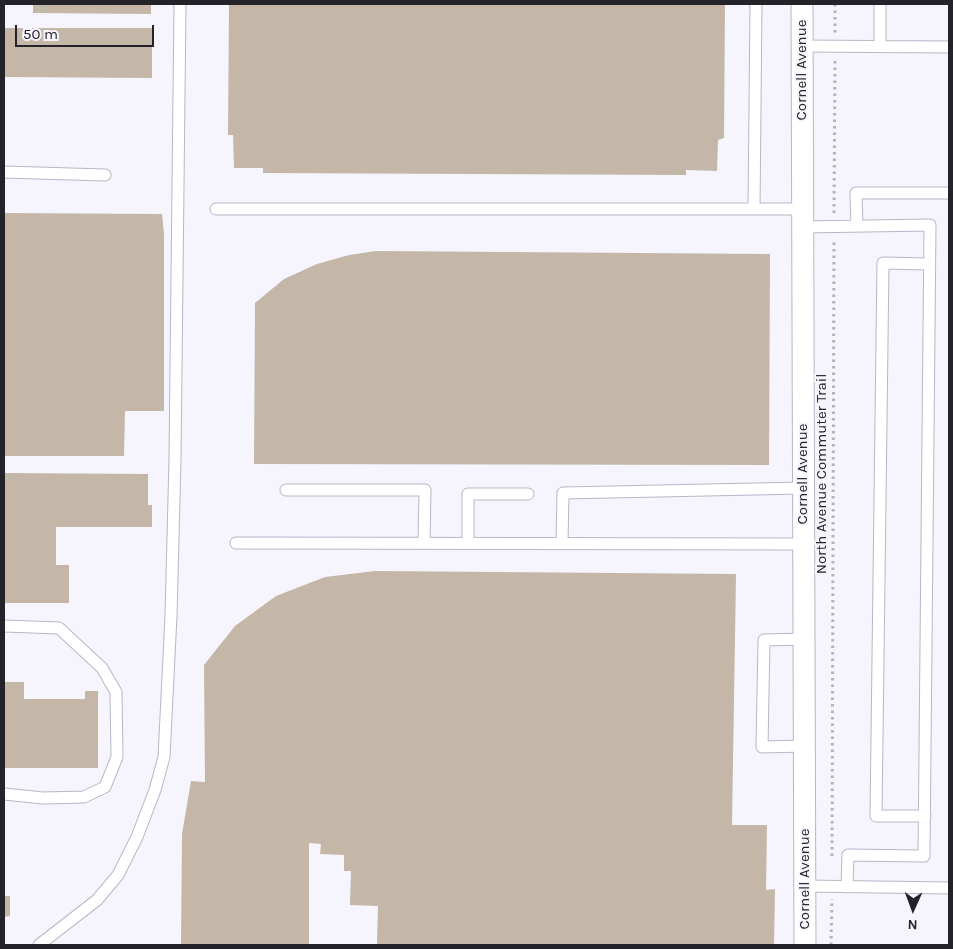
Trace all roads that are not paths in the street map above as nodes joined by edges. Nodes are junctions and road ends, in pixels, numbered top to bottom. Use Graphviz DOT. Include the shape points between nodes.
graph roads {
  1 [pos="180,4"];
  2 [pos="756,4"];
  3 [pos="802,4"];
  4 [pos="880,4"];
  5 [pos="802,46"];
  6 [pos="880,47"];
  7 [pos="949,47"];
  8 [pos="4,172"];
  9 [pos="105,175"];
  10 [pos="949,193"];
  11 [pos="216,209"];
  12 [pos="754,209"];
  13 [pos="803,218"];
  14 [pos="857,226"];
  15 [pos="929,264"];
  16 [pos="804,488"];
  17 [pos="286,490"];
  18 [pos="528,494"];
  19 [pos="236,543"];
  20 [pos="424,543"];
  21 [pos="468,543"];
  22 [pos="562,543"];
  23 [pos="804,544"];
  24 [pos="4,626"];
  25 [pos="804,639"];
  26 [pos="804,746"];
  27 [pos="4,794"];
  28 [pos="925,816"];
  29 [pos="805,886"];
  30 [pos="847,887"];
  31 [pos="949,888"];
  32 [pos="39,945"];
  33 [pos="805,945"];
  1 -- 32 [label="lane" via="175,459 164,757 137,837 118,875 97,900"];
  2 -- 12 [label="lane"];
  3 -- 5 [label="street, Cornell Avenue"];
  4 -- 6 [label="lane"];
  5 -- 6 [label="lane"];
  5 -- 13 [label="street, Cornell Avenue"];
  6 -- 7 [label="lane"];
  8 -- 9 [label="lane"];
  10 -- 14 [label="lane" via="856,193"];
  11 -- 12 [label="lane"];
  12 -- 13 [label="lane"];
  13 -- 14 [label="lane" via="834,226"];
  13 -- 16 [label="street, Cornell Avenue"];
  14 -- 15 [label="lane" via="930,225"];
  15 -- 28 [label="lane"];
  15 -- 28 [label="lane" via="883,263 876,816"];
  16 -- 22 [label="lane" via="563,493"];
  16 -- 23 [label="street, Cornell Avenue"];
  17 -- 20 [label="lane" via="424,490"];
  18 -- 21 [label="lane" via="468,494"];
  19 -- 20 [label="lane"];
  20 -- 21 [label="lane"];
  21 -- 22 [label="lane"];
  22 -- 23 [label="lane"];
  23 -- 25 [label="street, Cornell Avenue"];
  24 -- 27 [label="lane" via="59,628 102,668 116,692 117,757 105,787 84,797 43,798"];
  25 -- 26 [label="street, Cornell Avenue"];
  25 -- 26 [label="lane" via="764,640 762,746"];
  26 -- 29 [label="street, Cornell Avenue"];
  28 -- 30 [label="lane" via="924,856 848,855"];
  29 -- 30 [label="lane"];
  29 -- 33 [label="street, Cornell Avenue"];
  30 -- 31 [label="lane"];
}
